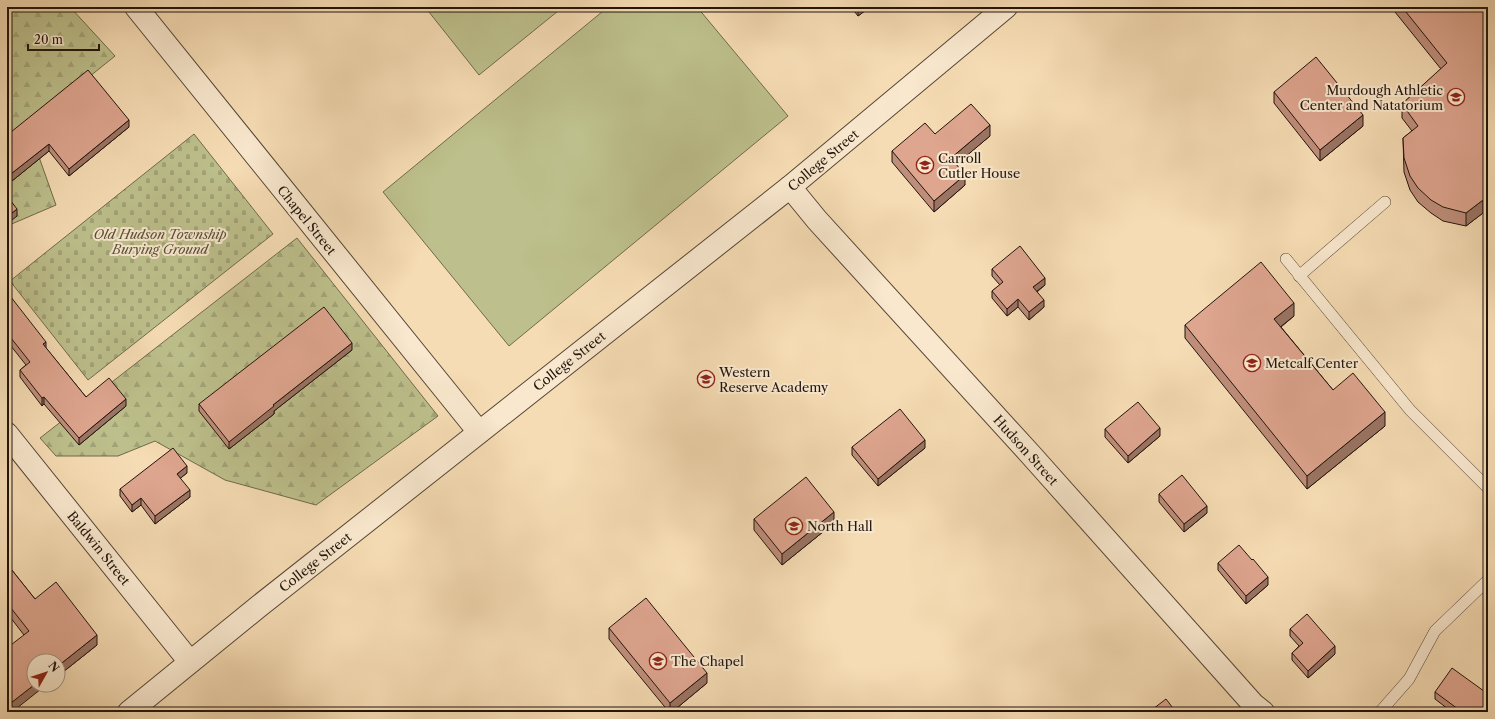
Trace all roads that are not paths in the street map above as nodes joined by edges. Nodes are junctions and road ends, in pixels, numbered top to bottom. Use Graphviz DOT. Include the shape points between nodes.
graph roads {
  1 [pos="136,7"];
  2 [pos="1006,7"];
  3 [pos="790,186"];
  4 [pos="1385,202"];
  5 [pos="1286,259"];
  6 [pos="1299,276"];
  7 [pos="479,432"];
  8 [pos="7,434"];
  9 [pos="1488,488"];
  10 [pos="1488,580"];
  11 [pos="190,662"];
  12 [pos="129,712"];
  13 [pos="1263,712"];
  14 [pos="1380,712"];
  1 -- 7 [label="street, Chapel Street"];
  2 -- 3 [label="street, College Street"];
  3 -- 7 [label="street, College Street"];
  3 -- 13 [label="street, Hudson Street" via="822,226 1253,704"];
  4 -- 6 [label="lane"];
  5 -- 6 [label="lane"];
  6 -- 9 [label="lane" via="1410,410"];
  7 -- 11 [label="street, College Street"];
  8 -- 11 [label="street, Baldwin Street"];
  10 -- 14 [label="lane" via="1435,631 1409,679"];
  11 -- 12 [label="street, College Street"];
}
